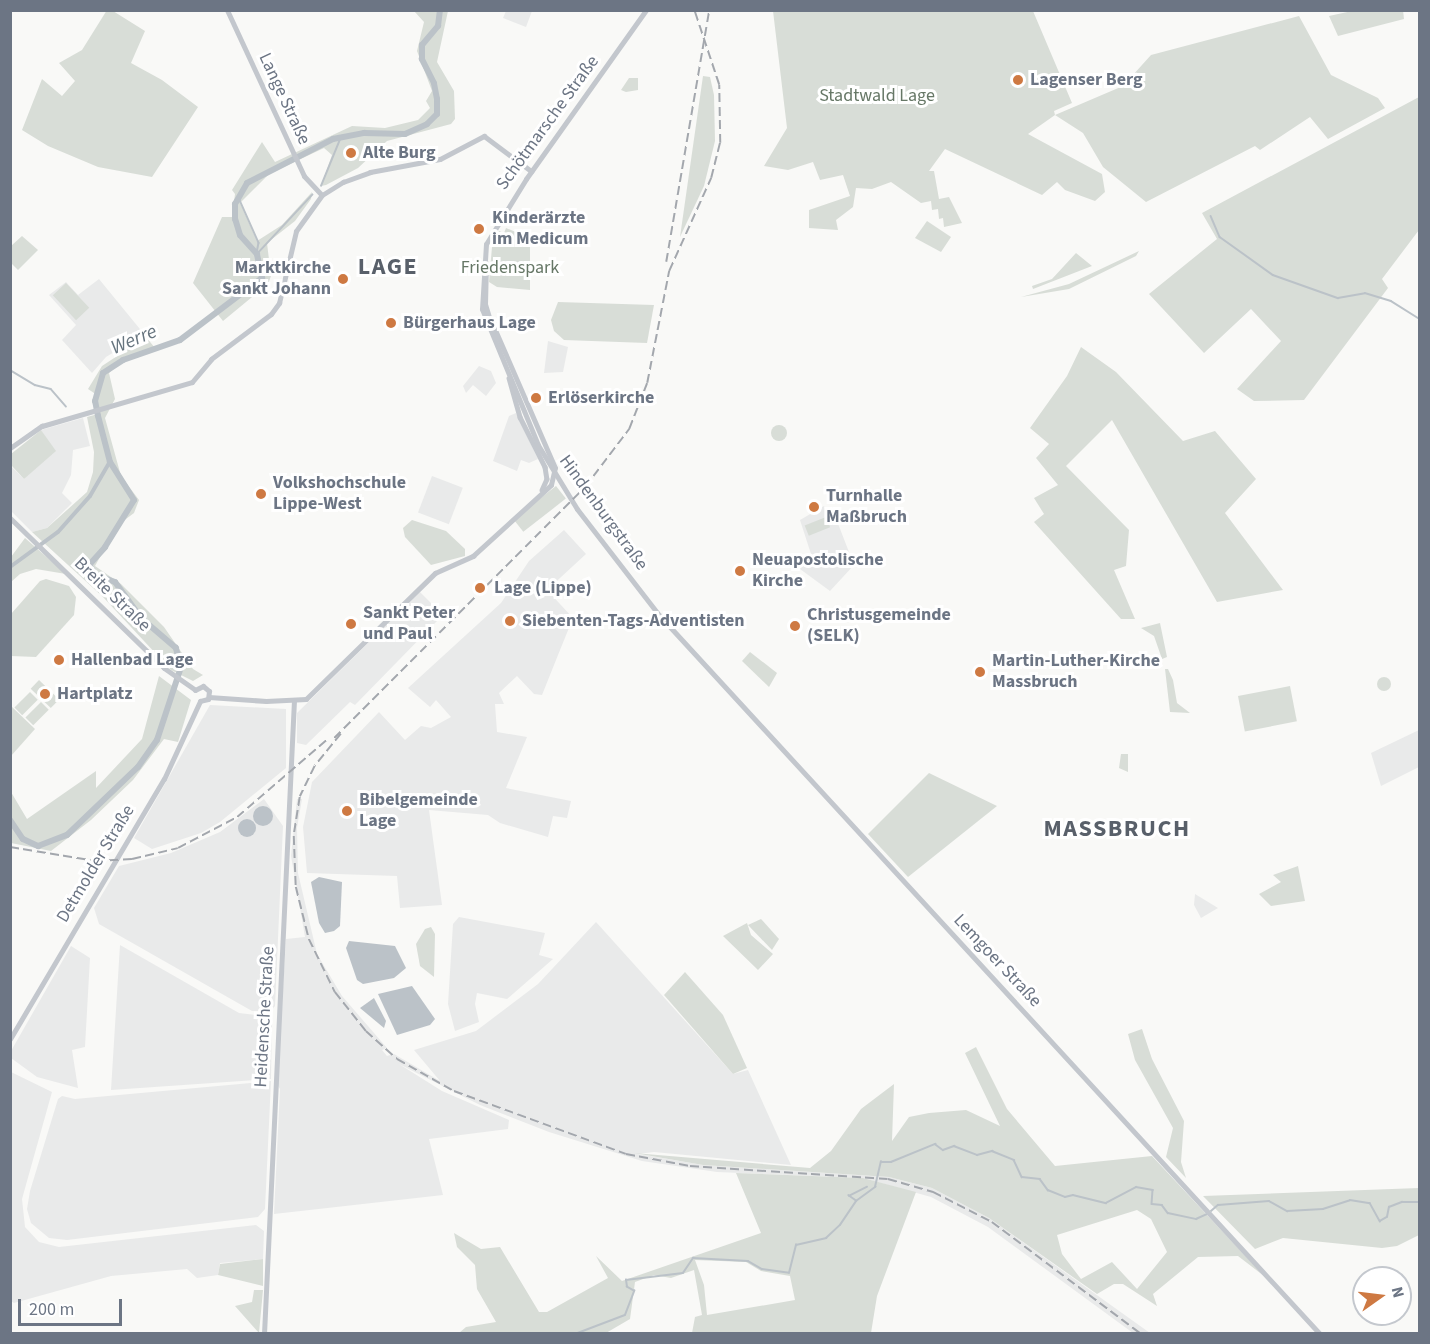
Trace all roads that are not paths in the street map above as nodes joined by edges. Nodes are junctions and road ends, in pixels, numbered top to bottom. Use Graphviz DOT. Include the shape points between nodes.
graph roads {
  1 [pos="227,10"];
  2 [pos="646,10"];
  3 [pos="531,171"];
  4 [pos="318,192"];
  5 [pos="486,251"];
  6 [pos="481,294"];
  7 [pos="491,322"];
  8 [pos="509,378"];
  9 [pos="518,400"];
  10 [pos="10,448"];
  11 [pos="545,487"];
  12 [pos="10,518"];
  13 [pos="654,608"];
  14 [pos="195,690"];
  15 [pos="209,697"];
  16 [pos="200,701"];
  17 [pos="294,701"];
  18 [pos="10,1039"];
  19 [pos="264,1334"];
  20 [pos="1320,1334"];
  1 -- 4 [label="main road, Lange Straße" via="292,152"];
  2 -- 3 [label="main road, Schötmarsche Straße"];
  3 -- 4 [label="main road" via="489,138 479,137 456,154 358,175"];
  3 -- 5 [label="main road, Schötmarsche Straße" via="491,232"];
  4 -- 10 [label="main road" via="293,237 281,299 271,314 212,359 192,382 42,426"];
  5 -- 6 [label="main road, Schötmarsche Straße"];
  5 -- 7 [label="main road, Hindenburgstraße" via="485,304"];
  6 -- 8 [label="main road, Hindenburgstraße" via="484,317"];
  7 -- 9 [label="main road, Hindenburgstraße"];
  7 -- 11 [label="main road, Hindenburgstraße" via="556,472 554,481"];
  8 -- 9 [label="main road, Hindenburgstraße"];
  8 -- 11 [label="main road, Hindenburgstraße" via="520,417 545,467"];
  9 -- 13 [label="main road, Hindenburgstraße" via="544,456"];
  11 -- 17 [label="main road" via="473,556 435,573 309,697"];
  12 -- 14 [label="main road, Breite Straße" via="172,675"];
  13 -- 20 [label="main road, Lemgoer Straße"];
  14 -- 15 [label="main road, Breite Straße" via="205,687"];
  14 -- 16 [label="main road"];
  15 -- 16 [label="main road"];
  15 -- 17 [label="main road"];
  16 -- 18 [label="main road, Detmolder Straße" via="164,779"];
  17 -- 19 [label="main road, Heidensche Straße"];
}
